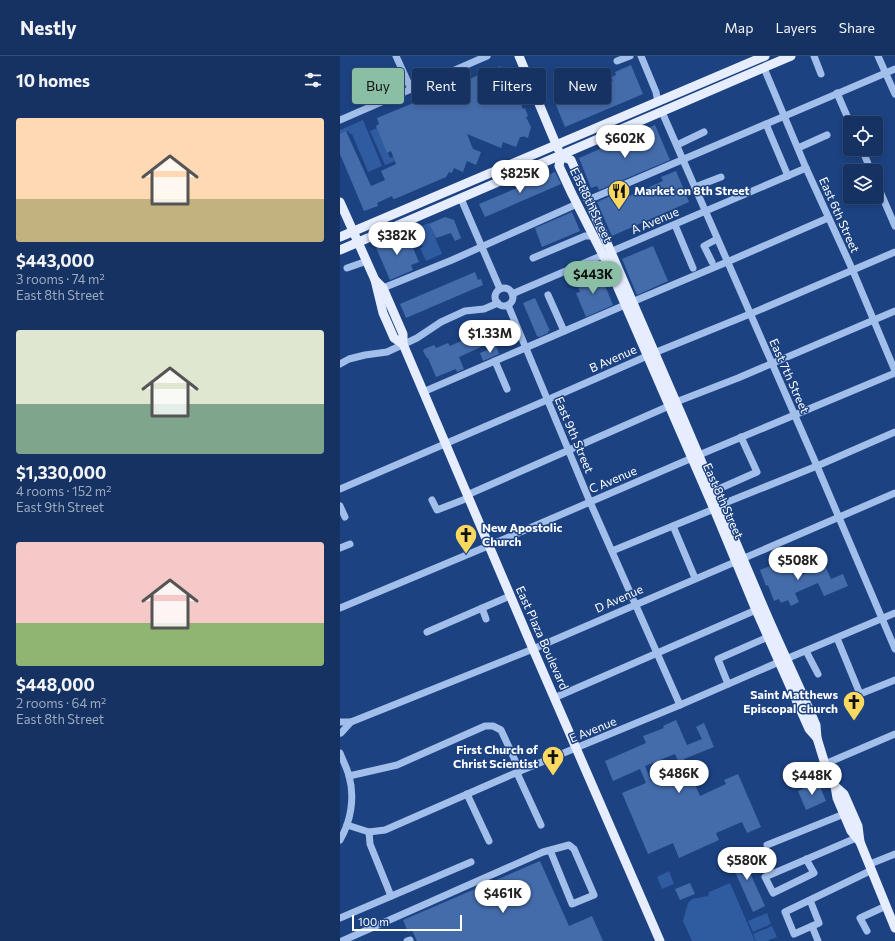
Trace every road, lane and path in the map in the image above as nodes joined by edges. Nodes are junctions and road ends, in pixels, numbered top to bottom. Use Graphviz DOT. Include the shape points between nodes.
graph roads {
  1 [pos="396,56"];
  2 [pos="485,56"];
  3 [pos="519,56"];
  4 [pos="630,56"];
  5 [pos="641,56"];
  6 [pos="765,56"];
  7 [pos="791,56"];
  8 [pos="814,56"];
  9 [pos="878,56"];
  10 [pos="617,61"];
  11 [pos="458,68"];
  12 [pos="764,68"];
  13 [pos="895,69"];
  14 [pos="886,73"];
  15 [pos="821,74"];
  16 [pos="412,84"];
  17 [pos="412,89"];
  18 [pos="688,89"];
  19 [pos="838,93"];
  20 [pos="895,94"];
  21 [pos="658,102"];
  22 [pos="662,112"];
  23 [pos="785,116"];
  24 [pos="847,116"];
  25 [pos="340,120"];
  26 [pos="766,124"];
  27 [pos="629,126"];
  28 [pos="704,132"];
  29 [pos="827,135"];
  30 [pos="556,145"];
  31 [pos="677,145"];
  32 [pos="798,148"];
  33 [pos="560,156"];
  34 [pos="683,160"];
  35 [pos="806,168"];
  36 [pos="788,176"];
  37 [pos="721,177"];
  38 [pos="695,188"];
  39 [pos="883,198"];
  40 [pos="588,200"];
  41 [pos="462,201"];
  42 [pos="340,202"];
  43 [pos="577,204"];
  44 [pos="705,212"];
  45 [pos="828,218"];
  46 [pos="675,225"];
  47 [pos="895,226"];
  48 [pos="353,232"];
  49 [pos="594,236"];
  50 [pos="340,238"];
  51 [pos="717,240"];
  52 [pos="358,243"];
  53 [pos="482,246"];
  54 [pos="340,250"];
  55 [pos="895,252"];
  56 [pos="607,253"];
  57 [pos="533,258"];
  58 [pos="367,261"];
  59 [pos="712,262"];
  60 [pos="727,262"];
  61 [pos="347,268"];
  62 [pos="693,268"];
  63 [pos="853,271"];
  64 [pos="375,280"];
  65 [pos="383,288"];
  66 [pos="500,289"];
  67 [pos="512,294"];
  68 [pos="548,295"];
  69 [pos="498,303"];
  70 [pos="629,304"];
  71 [pos="508,305"];
  72 [pos="895,311"];
  73 [pos="750,314"];
  74 [pos="874,320"];
  75 [pos="564,331"];
  76 [pos="403,344"];
  77 [pos="526,348"];
  78 [pos="650,354"];
  79 [pos="495,361"];
  80 [pos="340,364"];
  81 [pos="771,364"];
  82 [pos="895,372"];
  83 [pos="507,389"];
  84 [pos="423,392"];
  85 [pos="547,400"];
  86 [pos="673,404"];
  87 [pos="795,415"];
  88 [pos="895,432"];
  89 [pos="741,437"];
  90 [pos="444,444"];
  91 [pos="569,451"];
  92 [pos="695,456"];
  93 [pos="817,466"];
  94 [pos="340,488"];
  95 [pos="714,492"];
  96 [pos="895,493"];
  97 [pos="467,497"];
  98 [pos="432,500"];
  99 [pos="590,502"];
  100 [pos="340,506"];
  101 [pos="717,507"];
  102 [pos="345,517"];
  103 [pos="838,518"];
  104 [pos="673,526"];
  105 [pos="350,544"];
  106 [pos="488,546"];
  107 [pos="340,548"];
  108 [pos="612,551"];
  109 [pos="740,560"];
  110 [pos="696,578"];
  111 [pos="510,596"];
  112 [pos="636,604"];
  113 [pos="340,608"];
  114 [pos="482,608"];
  115 [pos="756,610"];
  116 [pos="895,613"];
  117 [pos="486,619"];
  118 [pos="882,619"];
  119 [pos="428,632"];
  120 [pos="768,637"];
  121 [pos="837,638"];
  122 [pos="533,649"];
  123 [pos="895,649"];
  124 [pos="806,651"];
  125 [pos="657,654"];
  126 [pos="783,660"];
  127 [pos="818,674"];
  128 [pos="895,680"];
  129 [pos="728,684"];
  130 [pos="554,698"];
  131 [pos="680,705"];
  132 [pos="340,722"];
  133 [pos="351,722"];
  134 [pos="340,732"];
  135 [pos="895,734"];
  136 [pos="576,748"];
  137 [pos="340,753"];
  138 [pos="826,766"];
  139 [pos="519,772"];
  140 [pos="349,776"];
  141 [pos="806,777"];
  142 [pos="835,786"];
  143 [pos="467,794"];
  144 [pos="844,814"];
  145 [pos="346,825"];
  146 [pos="541,825"];
  147 [pos="369,832"];
  148 [pos="340,840"];
  149 [pos="858,840"];
  150 [pos="489,841"];
  151 [pos="767,845"];
  152 [pos="550,850"];
  153 [pos="895,854"];
  154 [pos="806,859"];
  155 [pos="470,862"];
  156 [pos="871,867"];
  157 [pos="391,896"];
  158 [pos="810,900"];
  159 [pos="886,906"];
  160 [pos="340,918"];
  161 [pos="812,926"];
  162 [pos="895,926"];
  163 [pos="867,931"];
  164 [pos="793,938"];
  165 [pos="342,941"];
  166 [pos="660,941"];
  167 [pos="818,941"];
  1 -- 16 [label="street"];
  2 -- 11 [label="street"];
  3 -- 30 [label="main road"];
  4 -- 10 [label="street"];
  5 -- 21 [label="street"];
  6 -- 18 [label="main road"];
  7 -- 12 [label="main road"];
  8 -- 15 [label="street"];
  9 -- 14 [label="street"];
  12 -- 22 [label="main road"];
  12 -- 23 [label="street, East 6th Street"];
  13 -- 14 [label="street"];
  14 -- 19 [label="street"];
  14 -- 20 [label="street"];
  17 -- 25 [label="street"];
  18 -- 21 [label="main road"];
  18 -- 22 [label="main road" via="686,94 666,103"];
  19 -- 23 [label="street"];
  19 -- 24 [label="street"];
  21 -- 27 [label="main road" via="658,107 636,116"];
  21 -- 30 [label="main road"];
  22 -- 27 [label="main road"];
  22 -- 31 [label="street, East 7th Street"];
  23 -- 26 [label="street"];
  23 -- 32 [label="street, East 6th Street"];
  26 -- 34 [label="street"];
  26 -- 36 [label="street"];
  27 -- 33 [label="main road"];
  28 -- 31 [label="street"];
  29 -- 32 [label="street"];
  30 -- 33 [label="main road"];
  30 -- 48 [label="main road"];
  31 -- 34 [label="street, East 7th Street"];
  32 -- 35 [label="street, East 6th Street"];
  33 -- 40 [label="main road, East 8th Street" via="571,160"];
  33 -- 43 [label="main road, East 8th Street" via="559,166"];
  33 -- 52 [label="main road"];
  34 -- 38 [label="street, East 7th Street"];
  34 -- 40 [label="street"];
  35 -- 36 [label="street, A Avenue"];
  35 -- 45 [label="street, East 6th Street"];
  36 -- 44 [label="street, A Avenue"];
  37 -- 38 [label="street"];
  38 -- 44 [label="street, East 7th Street"];
  39 -- 47 [label="street"];
  40 -- 56 [label="main road, East 8th Street"];
  41 -- 53 [label="street"];
  42 -- 48 [label="main road, East Plaza Boulevard"];
  43 -- 49 [label="main road, East 8th Street"];
  43 -- 53 [label="street"];
  44 -- 46 [label="street, A Avenue"];
  44 -- 51 [label="street, East 7th Street"];
  45 -- 60 [label="street"];
  45 -- 63 [label="street, East 6th Street"];
  46 -- 56 [label="street, A Avenue"];
  46 -- 62 [label="street"];
  48 -- 50 [label="main road"];
  48 -- 52 [label="main road, East Plaza Boulevard"];
  49 -- 56 [label="main road, East 8th Street"];
  49 -- 57 [label="street" via="585,236"];
  51 -- 59 [label="street" via="704,246"];
  51 -- 60 [label="street, East 7th Street"];
  52 -- 54 [label="main road"];
  52 -- 58 [label="main road, East Plaza Boulevard"];
  53 -- 65 [label="street"];
  53 -- 66 [label="street"];
  55 -- 63 [label="street, B Avenue"];
  56 -- 67 [label="street, A Avenue"];
  56 -- 70 [label="main road, East 8th Street"];
  58 -- 61 [label="street"];
  58 -- 64 [label="main road, East Plaza Boulevard"];
  60 -- 70 [label="street"];
  60 -- 73 [label="street, East 7th Street"];
  63 -- 73 [label="street, B Avenue"];
  63 -- 74 [label="street, East 6th Street"];
  64 -- 65 [label="main road, East Plaza Boulevard"];
  64 -- 76 [label="main road, East Plaza Boulevard" via="383,313 394,338"];
  65 -- 76 [label="main road, East Plaza Boulevard" via="403,334"];
  66 -- 67 [label="street" via="506,288"];
  66 -- 69 [label="street" via="496,295"];
  67 -- 71 [label="street" via="512,302"];
  68 -- 75 [label="street"];
  69 -- 71 [label="street" via="502,306"];
  69 -- 76 [label="street" via="484,309 465,311"];
  70 -- 75 [label="street"];
  70 -- 78 [label="main road, East 8th Street"];
  71 -- 77 [label="street, East 9th Street"];
  72 -- 74 [label="street"];
  73 -- 78 [label="street, B Avenue"];
  73 -- 81 [label="street, East 7th Street"];
  74 -- 81 [label="street"];
  74 -- 82 [label="street, East 6th Street"];
  75 -- 77 [label="street"];
  76 -- 80 [label="street" via="387,352 349,359"];
  76 -- 84 [label="main road, East Plaza Boulevard"];
  77 -- 79 [label="street"];
  77 -- 85 [label="street, East 9th Street"];
  78 -- 85 [label="street, B Avenue"];
  78 -- 86 [label="main road, East 8th Street"];
  79 -- 83 [label="street"];
  79 -- 84 [label="street"];
  81 -- 86 [label="street"];
  81 -- 87 [label="street, East 7th Street"];
  82 -- 87 [label="street, C Avenue"];
  84 -- 90 [label="main road, East Plaza Boulevard"];
  85 -- 90 [label="street, B Avenue"];
  85 -- 91 [label="street, East 9th Street"];
  86 -- 91 [label="street"];
  86 -- 92 [label="main road, East 8th Street"];
  87 -- 89 [label="street, C Avenue"];
  87 -- 93 [label="street, East 7th Street"];
  88 -- 93 [label="street"];
  89 -- 92 [label="street, C Avenue"];
  89 -- 95 [label="street" via="757,472"];
  90 -- 94 [label="street, B Avenue"];
  90 -- 97 [label="main road, East Plaza Boulevard"];
  91 -- 97 [label="street"];
  91 -- 99 [label="street, East 9th Street"];
  92 -- 95 [label="main road, East 8th Street"];
  92 -- 99 [label="street, C Avenue"];
  92 -- 101 [label="main road, East 8th Street"];
  93 -- 101 [label="street"];
  93 -- 103 [label="street, East 7th Street"];
  95 -- 101 [label="main road, East 8th Street"];
  96 -- 103 [label="street, D Avenue"];
  97 -- 98 [label="street" via="437,510"];
  97 -- 106 [label="main road, East Plaza Boulevard"];
  99 -- 106 [label="street, C Avenue"];
  99 -- 108 [label="street, East 9th Street"];
  100 -- 102 [label="street"];
  101 -- 104 [label="street"];
  101 -- 109 [label="main road, East 8th Street"];
  103 -- 109 [label="street, D Avenue"];
  103 -- 118 [label="street, East 7th Street"];
  104 -- 108 [label="street"];
  104 -- 110 [label="street"];
  105 -- 107 [label="street"];
  106 -- 111 [label="main road, East Plaza Boulevard"];
  106 -- 113 [label="street, C Avenue"];
  108 -- 112 [label="street, East 9th Street"];
  109 -- 110 [label="street, D Avenue"];
  109 -- 115 [label="main road, East 8th Street"];
  109 -- 126 [label="main road, East 8th Street"];
  110 -- 112 [label="street, D Avenue"];
  111 -- 114 [label="street"];
  111 -- 122 [label="main road, East Plaza Boulevard"];
  112 -- 122 [label="street, D Avenue"];
  112 -- 125 [label="street, East 9th Street"];
  114 -- 117 [label="street"];
  114 -- 119 [label="street"];
  115 -- 120 [label="main road, East 8th Street"];
  115 -- 125 [label="street"];
  116 -- 118 [label="street, E Avenue"];
  118 -- 121 [label="street, E Avenue"];
  118 -- 123 [label="street, East 7th Street"];
  120 -- 126 [label="main road, East 8th Street"];
  120 -- 129 [label="street" via="718,659"];
  121 -- 124 [label="street, E Avenue"];
  121 -- 128 [label="street" via="860,694"];
  122 -- 130 [label="main road, East Plaza Boulevard"];
  122 -- 133 [label="street, D Avenue"];
  124 -- 126 [label="street, E Avenue"];
  124 -- 127 [label="street"];
  125 -- 130 [label="street"];
  125 -- 131 [label="street, East 9th Street"];
  126 -- 129 [label="street, E Avenue"];
  126 -- 138 [label="main road, East 8th Street" via="816,725 817,738"];
  129 -- 131 [label="street, E Avenue"];
  130 -- 136 [label="main road, East Plaza Boulevard"];
  131 -- 136 [label="street, E Avenue"];
  132 -- 133 [label="street, D Avenue"];
  133 -- 134 [label="street, D Avenue"];
  135 -- 138 [label="street"];
  136 -- 139 [label="street, E Avenue"];
  136 -- 166 [label="main road, East Plaza Boulevard"];
  137 -- 140 [label="street"];
  138 -- 141 [label="street"];
  138 -- 142 [label="main road, East 8th Street"];
  139 -- 140 [label="street" via="501,730 485,726 397,765"];
  139 -- 143 [label="street, E Avenue"];
  139 -- 146 [label="street"];
  140 -- 145 [label="street" via="352,790 351,810"];
  142 -- 144 [label="main road, East 8th Street"];
  142 -- 149 [label="main road, East 8th Street" via="844,794 858,826"];
  143 -- 147 [label="street, E Avenue" via="384,830"];
  143 -- 150 [label="street"];
  144 -- 149 [label="main road, East 8th Street"];
  144 -- 151 [label="street"];
  145 -- 147 [label="street, E Avenue"];
  145 -- 148 [label="street"];
  147 -- 157 [label="street" via="370,844"];
  149 -- 154 [label="street"];
  149 -- 156 [label="main road, East 8th Street"];
  152 -- 152 [label="street" via="569,845 574,849 594,894 572,904"];
  152 -- 165 [label="street"];
  153 -- 156 [label="street"];
  154 -- 154 [label="street" via="765,877 773,893 814,873"];
  155 -- 157 [label="street"];
  156 -- 158 [label="street"];
  156 -- 159 [label="main road, East 8th Street"];
  157 -- 160 [label="street"];
  158 -- 161 [label="street" via="819,923"];
  158 -- 164 [label="street" via="785,912"];
  159 -- 162 [label="main road, East 8th Street"];
  159 -- 163 [label="street" via="860,918"];
  161 -- 164 [label="street"];
  161 -- 167 [label="street"];
}
